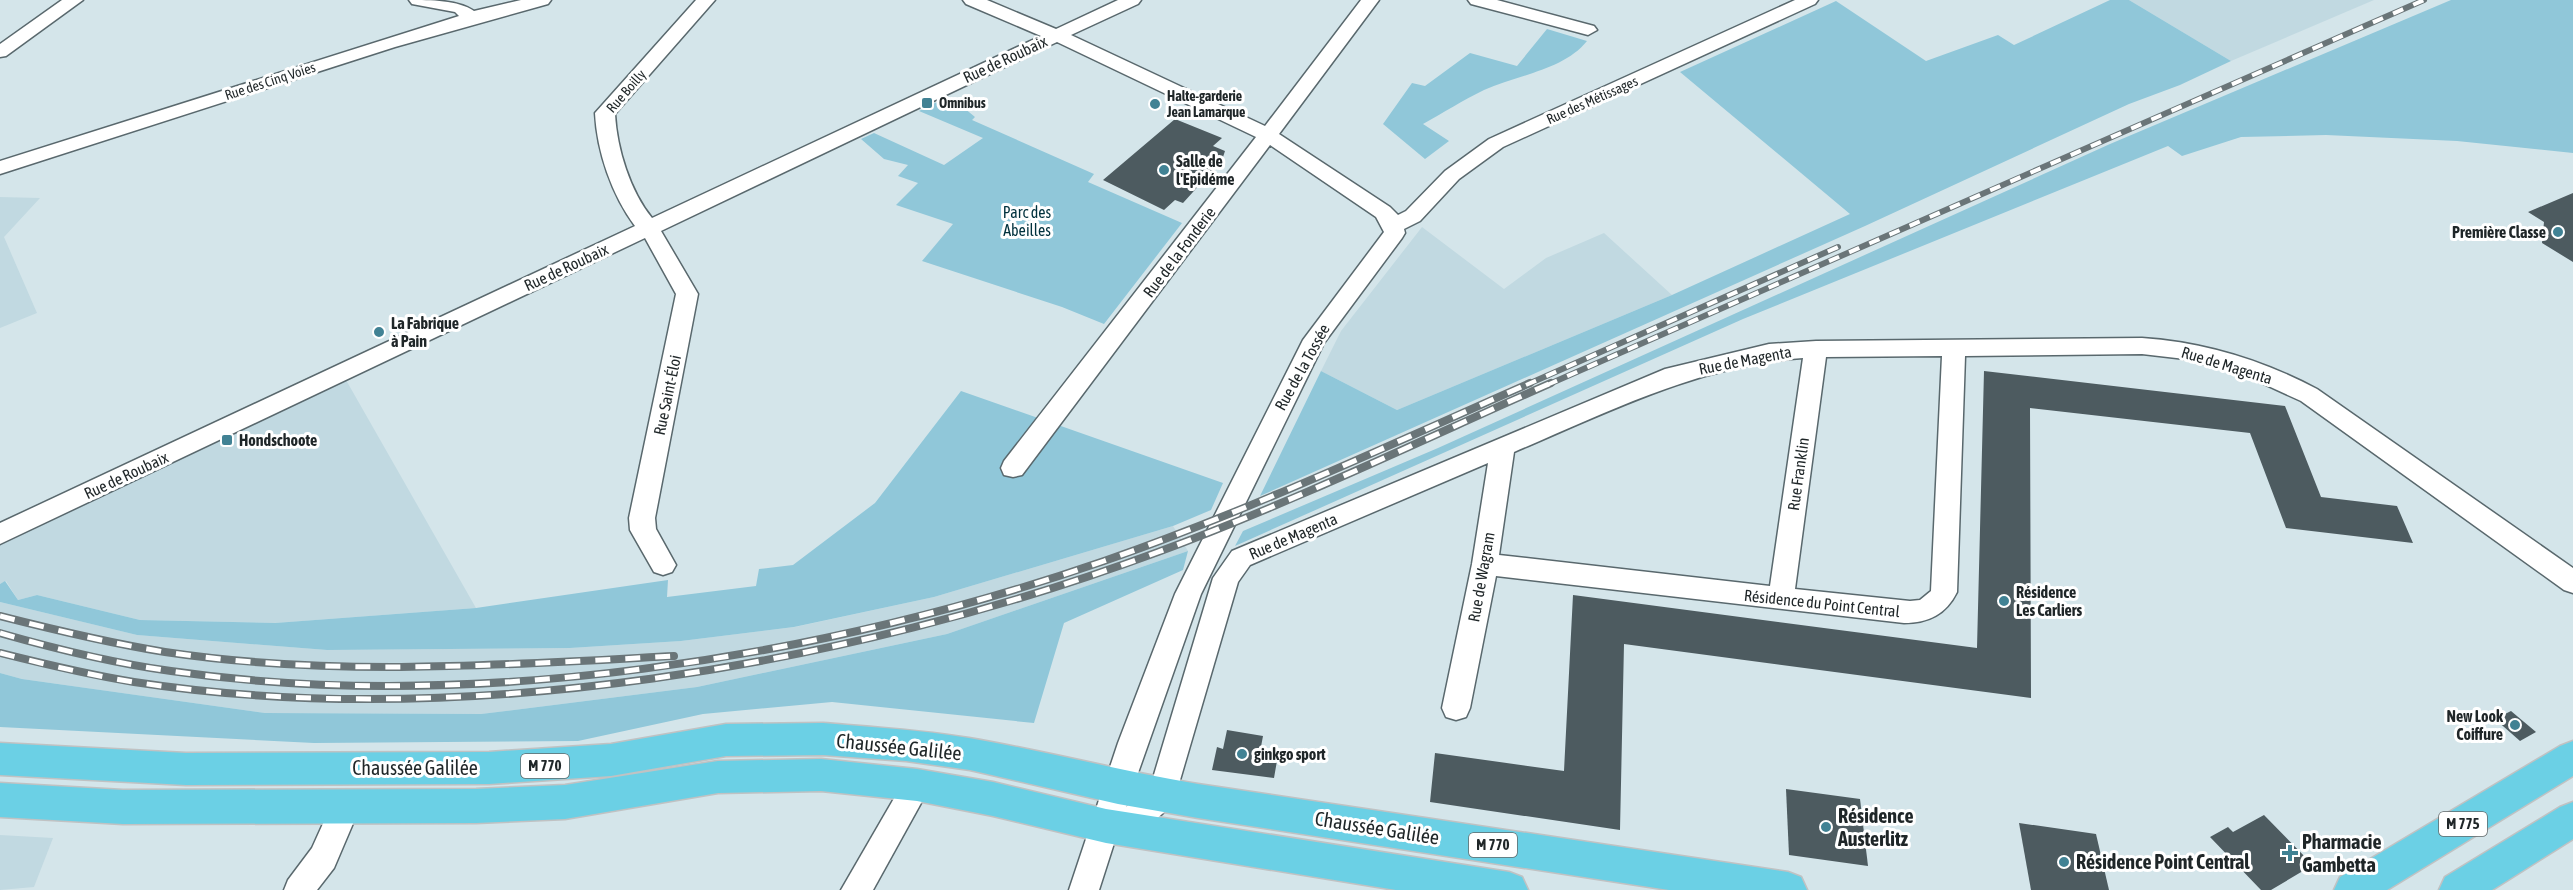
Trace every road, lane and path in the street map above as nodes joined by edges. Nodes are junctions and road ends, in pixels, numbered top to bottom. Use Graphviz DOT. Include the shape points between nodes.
graph roads {
  1 [pos="74,0"];
  2 [pos="418,0"];
  3 [pos="542,0"];
  4 [pos="706,0"];
  5 [pos="972,0"];
  6 [pos="1132,0"];
  7 [pos="1370,0"];
  8 [pos="1477,0"];
  9 [pos="1809,0"];
  10 [pos="471,18"];
  11 [pos="1588,30"];
  12 [pos="1056,35"];
  13 [pos="0,52"];
  14 [pos="1268,135"];
  15 [pos="0,168"];
  16 [pos="1394,226"];
  17 [pos="649,228"];
  18 [pos="1954,347"];
  19 [pos="1816,349"];
  20 [pos="1503,446"];
  21 [pos="1013,468"];
  22 [pos="0,534"];
  23 [pos="1485,564"];
  24 [pos="663,566"];
  25 [pos="2573,582"];
  26 [pos="1781,598"];
  27 [pos="1456,708"];
  28 [pos="0,759"];
  29 [pos="2571,760"];
  30 [pos="917,785"];
  31 [pos="1118,787"];
  32 [pos="1163,795"];
  33 [pos="0,800"];
  34 [pos="345,807"];
  35 [pos="2573,819"];
  36 [pos="1106,826"];
  37 [pos="299,890"];
  38 [pos="856,890"];
  39 [pos="1084,890"];
  40 [pos="1509,890"];
  41 [pos="1788,890"];
  42 [pos="2352,890"];
  43 [pos="2458,890"];
  1 -- 13 [label="street"];
  2 -- 10 [label="street" via="461,8"];
  3 -- 10 [label="street, Rue des Cinq Voies"];
  4 -- 17 [label="street, Rue Boilly" via="605,113 606,133 629,203"];
  5 -- 12 [label="street"];
  6 -- 12 [label="street, Rue de Roubaix"];
  7 -- 14 [label="street"];
  8 -- 11 [label="street"];
  9 -- 16 [label="street, Rue des Métissages" via="1496,143 1452,175 1413,216"];
  10 -- 15 [label="street, Rue des Cinq Voies"];
  12 -- 14 [label="street"];
  12 -- 17 [label="street, Rue de Roubaix"];
  14 -- 16 [label="street" via="1376,207"];
  14 -- 21 [label="street, Rue de la Fonderie"];
  16 -- 31 [label="street, Rue de la Tossée" via="1393,237 1321,328 1296,374 1180,614"];
  17 -- 22 [label="street, Rue de Roubaix"];
  17 -- 24 [label="street, Rue Saint-Éloi" via="687,294 642,518 643,531"];
  18 -- 19 [label="street, Rue de Magenta"];
  18 -- 25 [label="street, Rue de Magenta" via="2162,347 2210,357 2280,380 2319,402"];
  18 -- 26 [label="street, Résidence du Point Central" via="1944,592 1940,600 1914,612"];
  19 -- 20 [label="street, Rue de Magenta" via="1769,352 1682,372"];
  19 -- 26 [label="street, Rue Franklin"];
  20 -- 23 [label="street, Rue de Wagram"];
  20 -- 32 [label="street, Rue de Magenta" via="1248,554 1235,563 1226,578"];
  23 -- 26 [label="street, Résidence du Point Central"];
  23 -- 27 [label="street, Rue de Wagram"];
  28 -- 31 [label="main road, Chaussée Galilée / M 770" via="186,769 489,768 611,760 726,740 800,738 865,741 970,754"];
  29 -- 42 [label="main road, M 775"];
  30 -- 34 [label="main road, Chaussée Galilée / M 770" via="821,775 748,776 694,780 565,802"];
  30 -- 36 [label="main road, Chaussée Galilée / M 770"];
  30 -- 38 [label="street"];
  31 -- 32 [label="main road, Chaussée Galilée / M 770"];
  31 -- 36 [label="street, Rue de la Tossée"];
  32 -- 36 [label="street" via="1147,812 1130,821"];
  32 -- 41 [label="main road, Chaussée Galilée / M 770"];
  33 -- 34 [label="main road, Chaussée Galilée / M 770" via="123,807"];
  34 -- 37 [label="street" via="323,858"];
  35 -- 43 [label="main road"];
  36 -- 39 [label="street, Rue de la Tossée"];
  36 -- 40 [label="main road, Chaussée Galilée / M 770"];
}
